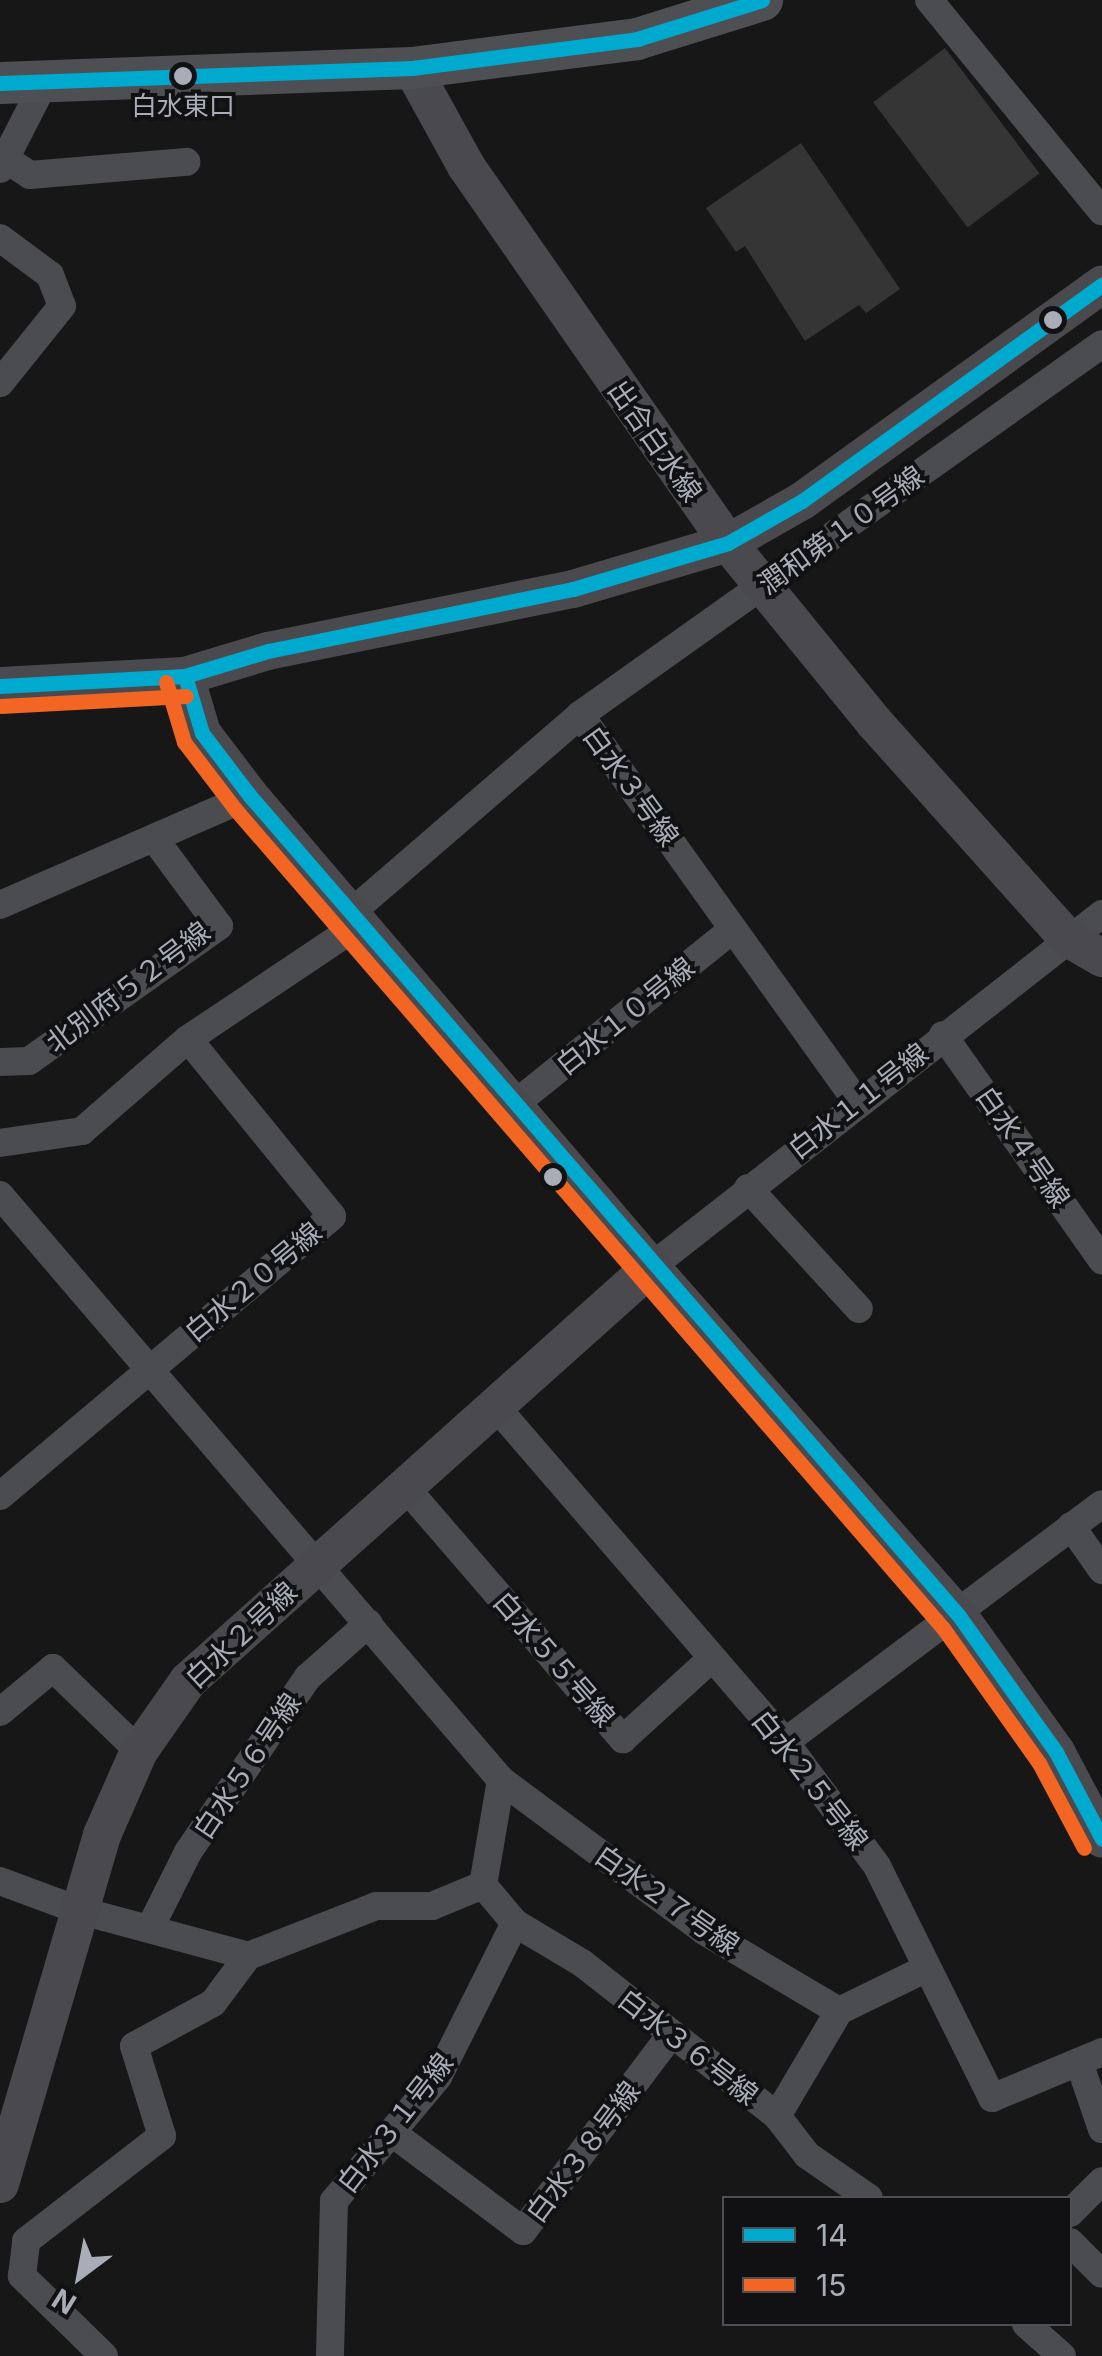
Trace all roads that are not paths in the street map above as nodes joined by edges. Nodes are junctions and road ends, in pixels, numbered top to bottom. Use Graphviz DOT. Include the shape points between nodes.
graph roads {
  1 [pos="762,0"];
  2 [pos="928,0"];
  3 [pos="412,68"];
  4 [pos="45,81"];
  5 [pos="0,83"];
  6 [pos="186,162"];
  7 [pos="4,164"];
  8 [pos="1102,211"];
  9 [pos="0,238"];
  10 [pos="1102,284"];
  11 [pos="1102,344"];
  12 [pos="0,383"];
  13 [pos="898,432"];
  14 [pos="926,468"];
  15 [pos="728,542"];
  16 [pos="763,586"];
  17 [pos="185,676"];
  18 [pos="0,686"];
  19 [pos="580,715"];
  20 [pos="250,796"];
  21 [pos="154,838"];
  22 [pos="0,905"];
  23 [pos="353,912"];
  24 [pos="1102,914"];
  25 [pos="733,929"];
  26 [pos="1066,937"];
  27 [pos="1102,958"];
  28 [pos="943,1035"];
  29 [pos="188,1038"];
  30 [pos="0,1062"];
  31 [pos="856,1101"];
  32 [pos="516,1102"];
  33 [pos="0,1143"];
  34 [pos="748,1188"];
  35 [pos="0,1195"];
  36 [pos="1102,1260"];
  37 [pos="651,1267"];
  38 [pos="859,1310"];
  39 [pos="152,1368"];
  40 [pos="497,1408"];
  41 [pos="406,1488"];
  42 [pos="0,1496"];
  43 [pos="1102,1504"];
  44 [pos="1071,1526"];
  45 [pos="319,1564"];
  46 [pos="1102,1570"];
  47 [pos="960,1616"];
  48 [pos="369,1623"];
  49 [pos="712,1658"];
  50 [pos="0,1712"];
  51 [pos="785,1742"];
  52 [pos="139,1751"];
  53 [pos="501,1780"];
  54 [pos="1102,1838"];
  55 [pos="0,1881"];
  56 [pos="484,1885"];
  57 [pos="78,1910"];
  58 [pos="515,1922"];
  59 [pos="150,1928"];
  60 [pos="248,1956"];
  61 [pos="926,1968"];
  62 [pos="839,2010"];
  63 [pos="670,2036"];
  64 [pos="1090,2057"];
  65 [pos="777,2116"];
  66 [pos="1102,2128"];
  67 [pos="391,2132"];
  68 [pos="2,2164"];
  69 [pos="1102,2181"];
  70 [pos="866,2196"];
  71 [pos="1072,2211"];
  72 [pos="1072,2244"];
  73 [pos="1102,2274"];
  74 [pos="1028,2326"];
  75 [pos="104,2356"];
  76 [pos="330,2356"];
  77 [pos="1062,2356"];
  1 -- 3 [label="main road" via="637,39"];
  2 -- 8 [label="street"];
  3 -- 4 [label="main road"];
  3 -- 15 [label="street, 出合白水線" via="466,166"];
  4 -- 5 [label="main road"];
  4 -- 7 [label="street"];
  6 -- 7 [label="street" via="30,174"];
  9 -- 12 [label="street" via="50,275 62,306"];
  10 -- 13 [label="street"];
  11 -- 14 [label="street, 潤和第１０号線"];
  13 -- 14 [label="street"];
  13 -- 15 [label="street"];
  14 -- 16 [label="street, 潤和第１０号線"];
  15 -- 16 [label="street, 出合白水線"];
  15 -- 17 [label="street" via="574,589 268,650"];
  16 -- 19 [label="street, 潤和第１０号線"];
  16 -- 26 [label="street, 出合白水線"];
  17 -- 18 [label="street"];
  17 -- 20 [label="street" via="202,732"];
  19 -- 23 [label="street, 白水３号線"];
  19 -- 25 [label="street, 白水３号線"];
  20 -- 21 [label="street"];
  20 -- 23 [label="street"];
  21 -- 22 [label="street"];
  21 -- 30 [label="street, 北別府５２号線" via="219,926 29,1061"];
  23 -- 29 [label="street" via="345,934"];
  23 -- 32 [label="street"];
  24 -- 26 [label="street, 白水１１号線"];
  25 -- 31 [label="street, 白水３号線"];
  25 -- 32 [label="street, 白水１０号線"];
  26 -- 27 [label="street, 出合白水線"];
  26 -- 28 [label="street, 白水１１号線"];
  28 -- 31 [label="street, 白水１１号線"];
  28 -- 36 [label="street, 白水４号線"];
  29 -- 33 [label="street" via="82,1131"];
  29 -- 39 [label="street, 白水２０号線" via="332,1216"];
  31 -- 34 [label="street, 白水１１号線"];
  32 -- 37 [label="street"];
  34 -- 37 [label="street, 白水１１号線"];
  34 -- 38 [label="street"];
  35 -- 39 [label="street"];
  37 -- 40 [label="street, 白水２号線"];
  37 -- 47 [label="street"];
  39 -- 42 [label="street, 白水２０号線"];
  39 -- 45 [label="street"];
  40 -- 41 [label="street, 白水２号線"];
  40 -- 49 [label="street, 白水２５号線"];
  41 -- 45 [label="street, 白水２号線"];
  41 -- 49 [label="street, 白水５５号線" via="624,1739"];
  43 -- 44 [label="street"];
  44 -- 46 [label="street"];
  44 -- 47 [label="street"];
  45 -- 48 [label="street"];
  45 -- 52 [label="street, 白水２号線" via="188,1681"];
  47 -- 51 [label="street"];
  47 -- 54 [label="street" via="1056,1752"];
  48 -- 53 [label="street"];
  48 -- 59 [label="street, 白水５６号線" via="308,1677 188,1852"];
  49 -- 51 [label="street, 白水２５号線"];
  50 -- 52 [label="street" via="53,1668"];
  51 -- 61 [label="street, 白水２５号線" via="877,1866"];
  52 -- 57 [label="street, 白水２号線"];
  53 -- 56 [label="street"];
  53 -- 62 [label="street, 白水２７号線" via="704,1931"];
  55 -- 57 [label="street"];
  56 -- 58 [label="street"];
  56 -- 60 [label="street" via="432,1906 376,1906"];
  57 -- 59 [label="street"];
  57 -- 68 [label="street, 白水２号線"];
  58 -- 63 [label="street, 白水３６号線" via="582,1963"];
  58 -- 67 [label="street, 白水３１号線" via="438,2077"];
  59 -- 60 [label="street"];
  60 -- 75 [label="street" via="212,2004 134,2046 162,2136 26,2241 22,2276"];
  61 -- 62 [label="street"];
  61 -- 64 [label="street, 白水２５号線" via="992,2098"];
  62 -- 65 [label="street, 白水３６号線"];
  63 -- 65 [label="street, 白水３６号線"];
  63 -- 67 [label="street, 白水３８号線" via="523,2231"];
  64 -- 66 [label="street"];
  65 -- 70 [label="street" via="807,2154"];
  67 -- 76 [label="street, 白水３１号線" via="334,2202"];
  69 -- 71 [label="street"];
  72 -- 73 [label="street"];
  74 -- 77 [label="street"];
}
